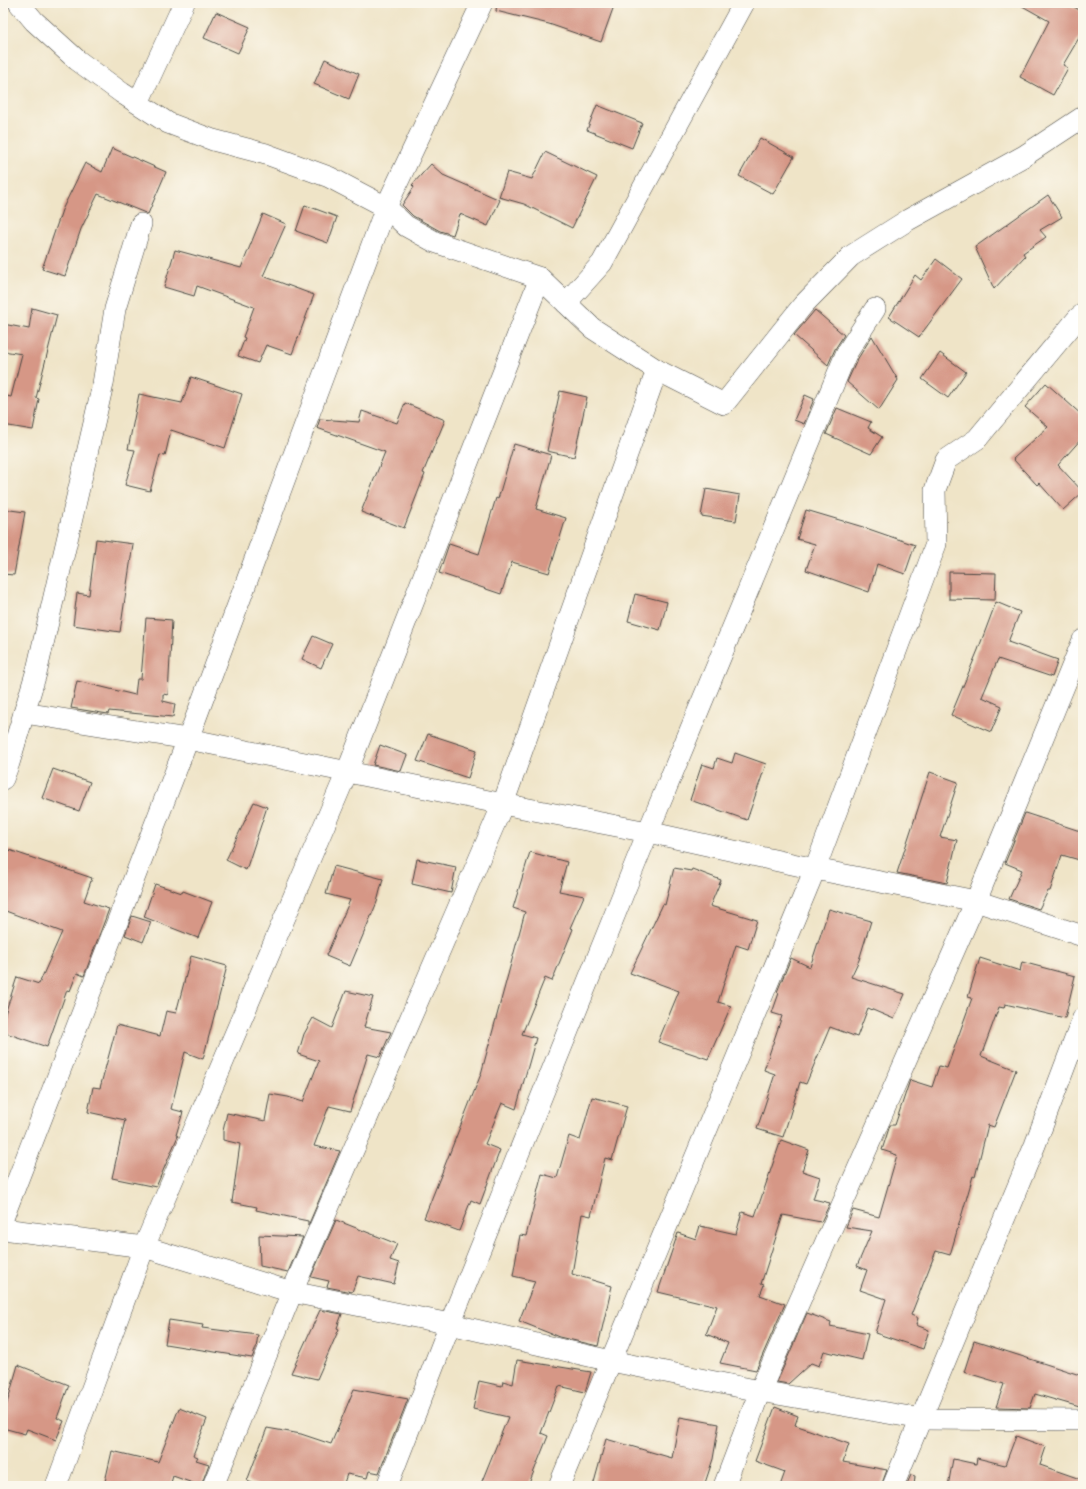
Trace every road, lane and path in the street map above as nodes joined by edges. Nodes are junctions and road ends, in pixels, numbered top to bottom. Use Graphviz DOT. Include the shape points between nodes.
graph roads {
  1 [pos="19,3"];
  2 [pos="184,3"];
  3 [pos="482,3"];
  4 [pos="744,3"];
  5 [pos="138,103"];
  6 [pos="1083,117"];
  7 [pos="386,207"];
  8 [pos="141,224"];
  9 [pos="540,278"];
  10 [pos="566,303"];
  11 [pos="875,309"];
  12 [pos="1083,314"];
  13 [pos="657,370"];
  14 [pos="1083,640"];
  15 [pos="24,713"];
  16 [pos="188,739"];
  17 [pos="347,772"];
  18 [pos="3,779"];
  19 [pos="504,804"];
  20 [pos="648,832"];
  21 [pos="815,870"];
  22 [pos="976,901"];
  23 [pos="1083,936"];
  24 [pos="1083,1018"];
  25 [pos="3,1218"];
  26 [pos="3,1229"];
  27 [pos="144,1247"];
  28 [pos="292,1292"];
  29 [pos="450,1324"];
  30 [pos="611,1361"];
  31 [pos="760,1391"];
  32 [pos="922,1419"];
  33 [pos="1083,1420"];
  34 [pos="56,1486"];
  35 [pos="213,1486"];
  36 [pos="387,1486"];
  37 [pos="559,1486"];
  38 [pos="724,1486"];
  39 [pos="893,1486"];
  1 -- 5 [label="street" via="34,21 78,60"];
  2 -- 5 [label="street"];
  3 -- 7 [label="street"];
  4 -- 10 [label="street" via="602,262"];
  5 -- 7 [label="street" via="168,123 329,177"];
  6 -- 13 [label="street" via="1024,156 908,220 851,256 803,305 724,404"];
  7 -- 9 [label="street" via="406,226 435,242"];
  7 -- 16 [label="street"];
  8 -- 15 [label="street" via="115,309 103,384 38,670"];
  9 -- 10 [label="street"];
  9 -- 17 [label="street"];
  10 -- 13 [label="street" via="592,328"];
  11 -- 20 [label="street" via="846,354"];
  12 -- 21 [label="street" via="977,439 946,460 935,490 936,544"];
  13 -- 19 [label="street"];
  14 -- 22 [label="street"];
  15 -- 16 [label="street"];
  15 -- 18 [label="street"];
  16 -- 17 [label="street"];
  16 -- 25 [label="street"];
  17 -- 19 [label="street"];
  17 -- 27 [label="street"];
  19 -- 20 [label="street"];
  19 -- 28 [label="street"];
  20 -- 21 [label="street"];
  20 -- 29 [label="street"];
  21 -- 22 [label="street"];
  21 -- 30 [label="street"];
  22 -- 23 [label="street"];
  22 -- 31 [label="street"];
  24 -- 32 [label="street" via="1035,1145"];
  26 -- 27 [label="street"];
  27 -- 28 [label="street"];
  27 -- 34 [label="street"];
  28 -- 29 [label="street"];
  28 -- 35 [label="street"];
  29 -- 30 [label="street"];
  29 -- 36 [label="street"];
  30 -- 31 [label="street"];
  30 -- 37 [label="street"];
  31 -- 32 [label="street"];
  31 -- 38 [label="street"];
  32 -- 33 [label="street"];
  32 -- 39 [label="street"];
}
